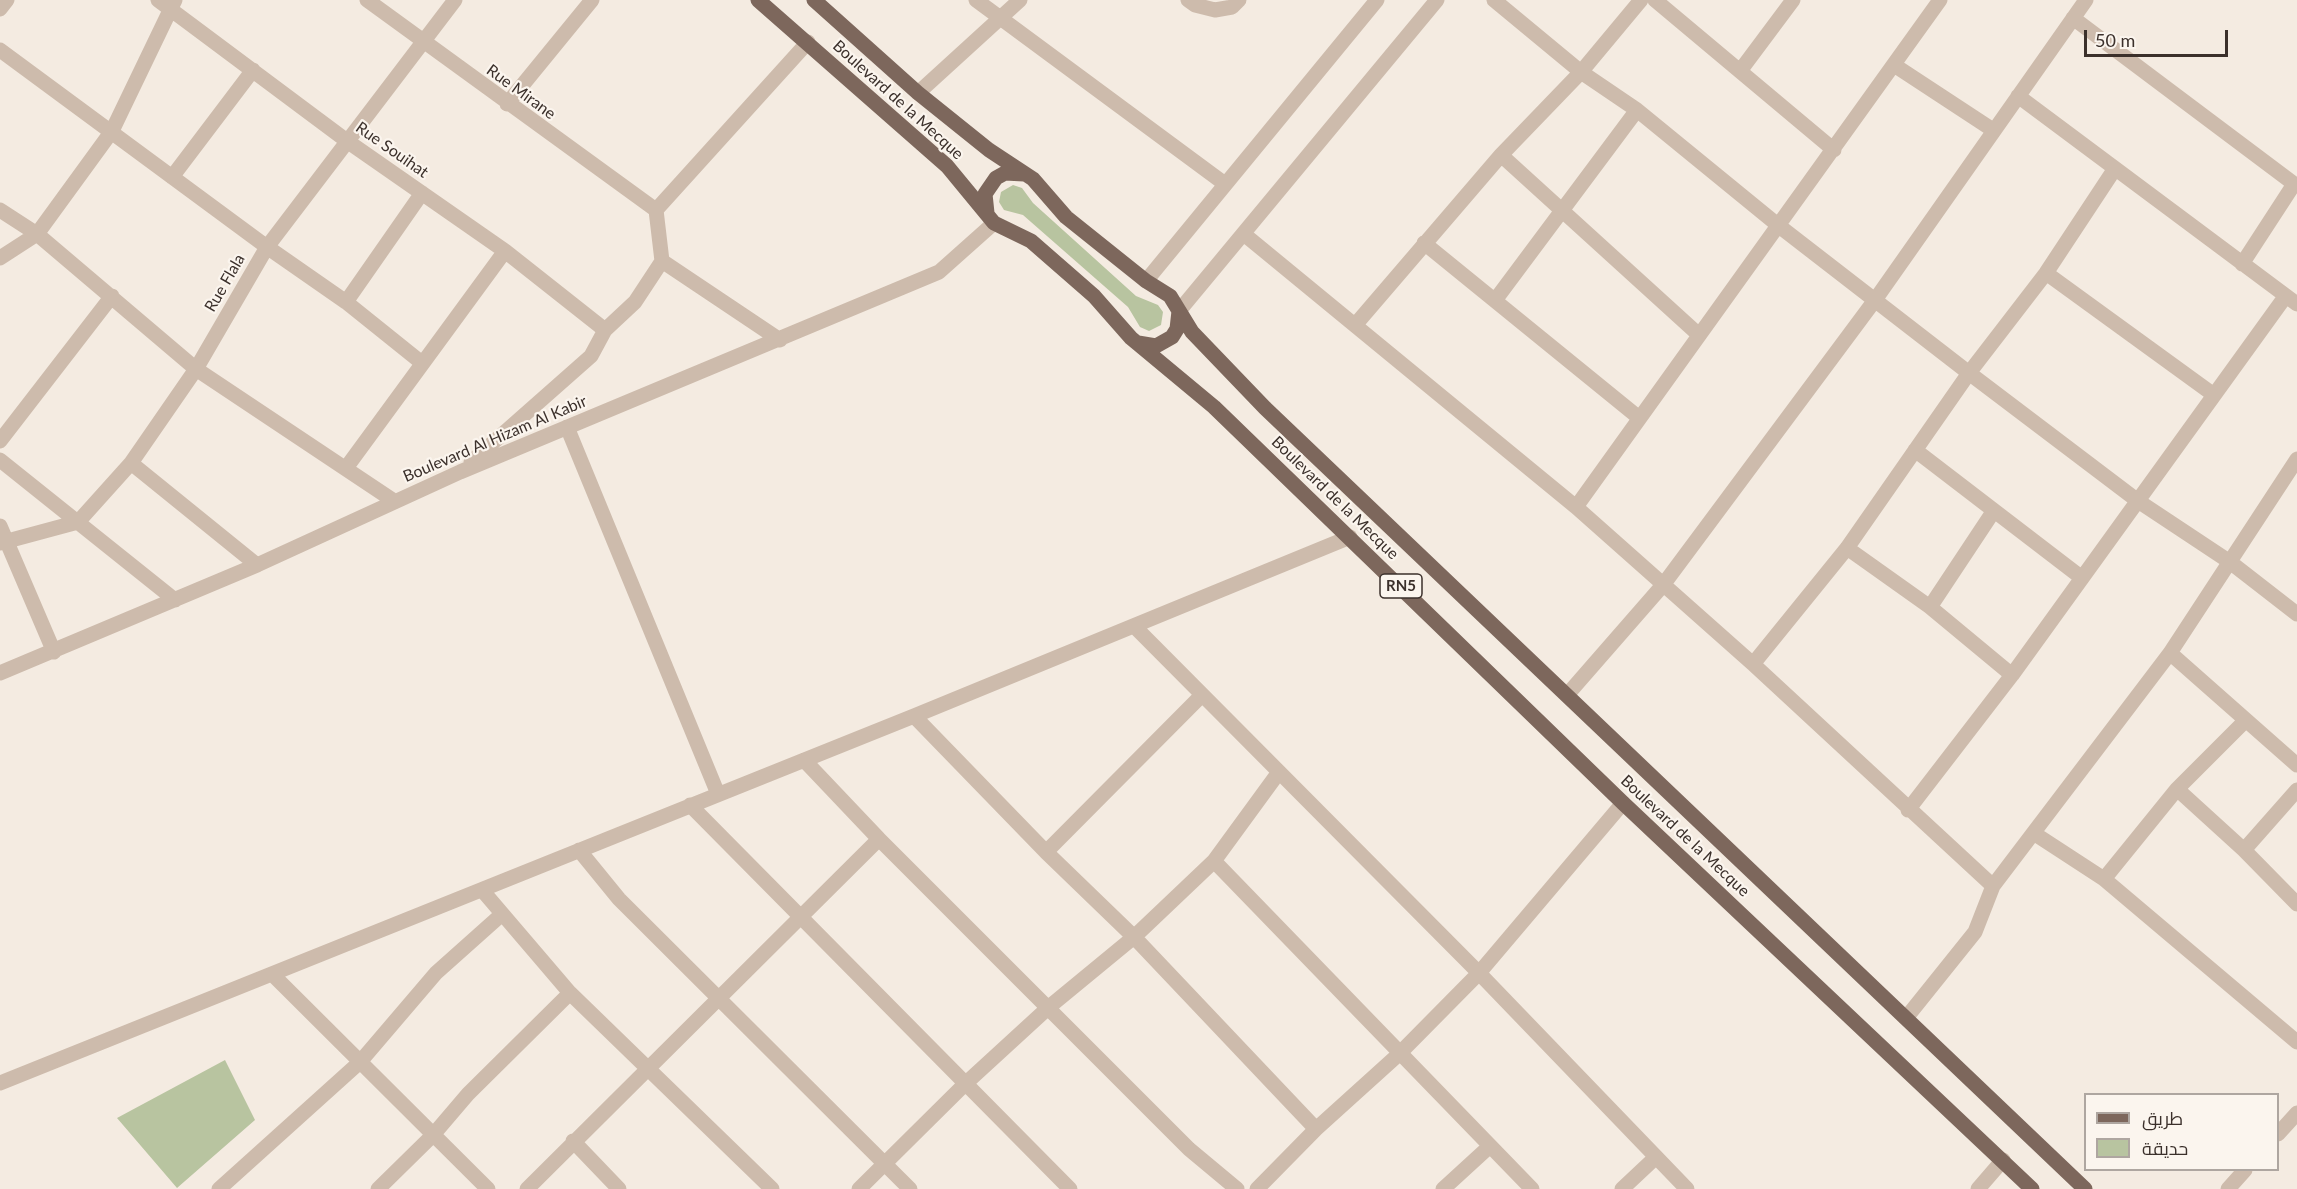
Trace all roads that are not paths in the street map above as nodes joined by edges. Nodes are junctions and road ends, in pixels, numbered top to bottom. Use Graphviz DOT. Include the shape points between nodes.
graph roads {
  1 [pos="7,0"];
  2 [pos="368,0"];
  3 [pos="455,0"];
  4 [pos="758,0"];
  5 [pos="814,0"];
  6 [pos="976,0"];
  7 [pos="1020,0"];
  8 [pos="1188,0"];
  9 [pos="1239,0"];
  10 [pos="1437,0"];
  11 [pos="1494,0"];
  12 [pos="1641,0"];
  13 [pos="1655,0"];
  14 [pos="1793,0"];
  15 [pos="1940,0"];
  16 [pos="2086,0"];
  17 [pos="589,1"];
  18 [pos="1370,2"];
  19 [pos="168,3"];
  20 [pos="0,9"];
  21 [pos="2073,18"];
  22 [pos="1001,20"];
  23 [pos="808,42"];
  24 [pos="423,43"];
  25 [pos="0,50"];
  26 [pos="1894,65"];
  27 [pos="253,70"];
  28 [pos="1740,71"];
  29 [pos="1581,72"];
  30 [pos="918,93"];
  31 [pos="2018,96"];
  32 [pos="507,104"];
  33 [pos="1637,110"];
  34 [pos="1993,130"];
  35 [pos="112,131"];
  36 [pos="347,141"];
  37 [pos="1833,150"];
  38 [pos="1501,155"];
  39 [pos="2114,170"];
  40 [pos="1024,174"];
  41 [pos="172,177"];
  42 [pos="1225,184"];
  43 [pos="2296,185"];
  44 [pos="422,193"];
  45 [pos="0,210"];
  46 [pos="656,210"];
  47 [pos="1563,211"];
  48 [pos="991,218"];
  49 [pos="1779,226"];
  50 [pos="37,234"];
  51 [pos="1245,234"];
  52 [pos="1424,243"];
  53 [pos="267,247"];
  54 [pos="506,251"];
  55 [pos="0,258"];
  56 [pos="662,261"];
  57 [pos="2242,264"];
  58 [pos="2046,273"];
  59 [pos="1146,281"];
  60 [pos="112,296"];
  61 [pos="1496,299"];
  62 [pos="1875,300"];
  63 [pos="2291,301"];
  64 [pos="346,302"];
  65 [pos="1179,311"];
  66 [pos="1356,324"];
  67 [pos="604,330"];
  68 [pos="1699,335"];
  69 [pos="1131,338"];
  70 [pos="780,340"];
  71 [pos="422,363"];
  72 [pos="196,369"];
  73 [pos="1969,373"];
  74 [pos="2214,395"];
  75 [pos="1638,417"];
  76 [pos="567,427"];
  77 [pos="0,441"];
  78 [pos="1916,450"];
  79 [pos="2297,459"];
  80 [pos="0,460"];
  81 [pos="131,463"];
  82 [pos="346,468"];
  83 [pos="460,472"];
  84 [pos="394,501"];
  85 [pos="2138,501"];
  86 [pos="1576,507"];
  87 [pos="1992,512"];
  88 [pos="78,522"];
  89 [pos="2,537"];
  90 [pos="1350,537"];
  91 [pos="1847,548"];
  92 [pos="2230,562"];
  93 [pos="256,565"];
  94 [pos="2082,578"];
  95 [pos="1663,585"];
  96 [pos="175,600"];
  97 [pos="1930,607"];
  98 [pos="2297,614"];
  99 [pos="1134,626"];
  100 [pos="54,652"];
  101 [pos="2169,653"];
  102 [pos="1753,664"];
  103 [pos="0,673"];
  104 [pos="2012,675"];
  105 [pos="1202,695"];
  106 [pos="1567,695"];
  107 [pos="914,716"];
  108 [pos="2246,720"];
  109 [pos="804,760"];
  110 [pos="2297,765"];
  111 [pos="1279,772"];
  112 [pos="2177,789"];
  113 [pos="2297,790"];
  114 [pos="718,794"];
  115 [pos="1623,803"];
  116 [pos="690,805"];
  117 [pos="1908,810"];
  118 [pos="2035,834"];
  119 [pos="879,838"];
  120 [pos="579,850"];
  121 [pos="2244,850"];
  122 [pos="1046,852"];
  123 [pos="1214,861"];
  124 [pos="2104,879"];
  125 [pos="1993,886"];
  126 [pos="482,890"];
  127 [pos="2297,904"];
  128 [pos="501,915"];
  129 [pos="800,917"];
  130 [pos="1134,938"];
  131 [pos="1479,973"];
  132 [pos="273,975"];
  133 [pos="570,993"];
  134 [pos="719,997"];
  135 [pos="1049,1007"];
  136 [pos="1906,1018"];
  137 [pos="2297,1042"];
  138 [pos="1399,1054"];
  139 [pos="360,1062"];
  140 [pos="647,1068"];
  141 [pos="0,1083"];
  142 [pos="965,1084"];
  143 [pos="2297,1113"];
  144 [pos="1316,1129"];
  145 [pos="2279,1132"];
  146 [pos="433,1135"];
  147 [pos="573,1141"];
  148 [pos="1490,1146"];
  149 [pos="1655,1158"];
  150 [pos="2003,1160"];
  151 [pos="885,1163"];
  152 [pos="2244,1171"];
  153 [pos="219,1189"];
  154 [pos="378,1189"];
  155 [pos="488,1189"];
  156 [pos="526,1189"];
  157 [pos="619,1189"];
  158 [pos="772,1189"];
  159 [pos="859,1189"];
  160 [pos="910,1189"];
  161 [pos="1070,1189"];
  162 [pos="1237,1189"];
  163 [pos="1257,1189"];
  164 [pos="1443,1189"];
  165 [pos="1532,1189"];
  166 [pos="1622,1189"];
  167 [pos="1687,1189"];
  168 [pos="1978,1189"];
  169 [pos="2032,1189"];
  170 [pos="2085,1189"];
  171 [pos="2228,1189"];
  1 -- 20 [label="street"];
  2 -- 24 [label="street, Rue Mirane"];
  3 -- 24 [label="street, Rue Flala"];
  4 -- 23 [label="main road, Boulevard de la Mecque / RN5"];
  5 -- 30 [label="main road, Boulevard de la Mecque / RN5"];
  6 -- 22 [label="street"];
  7 -- 22 [label="street"];
  8 -- 9 [label="street" via="1215,10 1232,7"];
  10 -- 51 [label="street"];
  11 -- 29 [label="street"];
  12 -- 29 [label="street"];
  13 -- 28 [label="street"];
  14 -- 28 [label="street"];
  15 -- 26 [label="street"];
  16 -- 21 [label="street"];
  17 -- 32 [label="street"];
  18 -- 42 [label="street"];
  19 -- 27 [label="street, Rue Souihat"];
  19 -- 35 [label="street"];
  21 -- 31 [label="street"];
  21 -- 43 [label="street"];
  22 -- 30 [label="street"];
  22 -- 42 [label="street"];
  23 -- 46 [label="street"];
  23 -- 48 [label="main road, Boulevard de la Mecque / RN5" via="947,166"];
  24 -- 32 [label="street, Rue Mirane"];
  24 -- 36 [label="street, Rue Flala"];
  25 -- 35 [label="street"];
  26 -- 34 [label="street"];
  26 -- 37 [label="street"];
  27 -- 36 [label="street, Rue Souihat"];
  27 -- 41 [label="street"];
  28 -- 37 [label="street"];
  29 -- 33 [label="street"];
  29 -- 38 [label="street"];
  30 -- 40 [label="main road, Boulevard de la Mecque / RN5"];
  31 -- 34 [label="street"];
  31 -- 39 [label="street"];
  32 -- 46 [label="street, Rue Mirane"];
  33 -- 47 [label="street"];
  33 -- 49 [label="street"];
  34 -- 62 [label="street"];
  35 -- 41 [label="street"];
  35 -- 50 [label="street"];
  36 -- 44 [label="street, Rue Souihat"];
  36 -- 53 [label="street, Rue Flala"];
  37 -- 49 [label="street"];
  38 -- 47 [label="street"];
  38 -- 52 [label="street"];
  39 -- 57 [label="street"];
  39 -- 58 [label="street"];
  40 -- 48 [label="main road" via="1005,173 996,178 985,194"];
  40 -- 59 [label="main road, Boulevard de la Mecque / RN5" via="1066,217"];
  41 -- 53 [label="street"];
  42 -- 59 [label="street"];
  43 -- 57 [label="street"];
  44 -- 54 [label="street, Rue Souihat"];
  44 -- 64 [label="street"];
  45 -- 50 [label="street"];
  46 -- 56 [label="street"];
  47 -- 61 [label="street"];
  47 -- 68 [label="street"];
  48 -- 69 [label="main road, Boulevard de la Mecque / RN5" via="1031,241 1094,296"];
  48 -- 70 [label="street, Boulevard Al Hizam Al Kabir" via="939,272"];
  49 -- 62 [label="street"];
  49 -- 68 [label="street"];
  50 -- 55 [label="street"];
  50 -- 60 [label="street"];
  51 -- 65 [label="street"];
  51 -- 66 [label="street"];
  52 -- 61 [label="street"];
  52 -- 66 [label="street"];
  53 -- 64 [label="street"];
  53 -- 72 [label="street, Rue Flala"];
  54 -- 67 [label="street, Rue Souihat"];
  54 -- 71 [label="street"];
  56 -- 67 [label="street" via="635,302"];
  56 -- 70 [label="street"];
  57 -- 63 [label="street"];
  58 -- 73 [label="street"];
  58 -- 74 [label="street"];
  59 -- 65 [label="main road, Boulevard de la Mecque / RN5" via="1170,296"];
  60 -- 72 [label="street"];
  60 -- 77 [label="street"];
  61 -- 75 [label="street"];
  62 -- 73 [label="street"];
  62 -- 95 [label="street"];
  63 -- 74 [label="street"];
  64 -- 71 [label="street"];
  65 -- 69 [label="main road" via="1177,329 1165,342 1147,346"];
  65 -- 106 [label="main road, Boulevard de la Mecque / RN5" via="1214,357 1265,408"];
  66 -- 86 [label="street"];
  67 -- 83 [label="street" via="591,356"];
  68 -- 75 [label="street"];
  69 -- 90 [label="main road, Boulevard de la Mecque / RN5" via="1214,407"];
  70 -- 76 [label="street, Boulevard Al Hizam Al Kabir"];
  71 -- 82 [label="street"];
  72 -- 81 [label="street, Rue Flala"];
  72 -- 82 [label="street"];
  73 -- 78 [label="street"];
  73 -- 85 [label="street"];
  74 -- 85 [label="street"];
  75 -- 86 [label="street"];
  76 -- 83 [label="street, Boulevard Al Hizam Al Kabir"];
  76 -- 114 [label="street"];
  78 -- 87 [label="street"];
  78 -- 91 [label="street"];
  79 -- 92 [label="street"];
  80 -- 88 [label="street"];
  81 -- 88 [label="street, Rue Flala"];
  81 -- 93 [label="street"];
  82 -- 84 [label="street"];
  83 -- 84 [label="street, Boulevard Al Hizam Al Kabir"];
  84 -- 93 [label="street, Boulevard Al Hizam Al Kabir"];
  85 -- 92 [label="street"];
  85 -- 94 [label="street"];
  86 -- 95 [label="street"];
  87 -- 94 [label="street"];
  87 -- 97 [label="street"];
  88 -- 89 [label="street"];
  88 -- 96 [label="street"];
  89 -- 100 [label="street"];
  90 -- 99 [label="street"];
  90 -- 115 [label="main road, Boulevard de la Mecque / RN5"];
  91 -- 97 [label="street"];
  91 -- 102 [label="street"];
  92 -- 98 [label="street"];
  92 -- 101 [label="street"];
  93 -- 96 [label="street, Boulevard Al Hizam Al Kabir"];
  94 -- 104 [label="street"];
  95 -- 102 [label="street"];
  95 -- 106 [label="street"];
  96 -- 100 [label="street, Boulevard Al Hizam Al Kabir"];
  97 -- 104 [label="street"];
  99 -- 105 [label="street"];
  99 -- 107 [label="street"];
  100 -- 103 [label="street, Boulevard Al Hizam Al Kabir"];
  101 -- 108 [label="street"];
  101 -- 118 [label="street"];
  102 -- 117 [label="street"];
  104 -- 117 [label="street"];
  105 -- 111 [label="street"];
  105 -- 122 [label="street"];
  106 -- 136 [label="main road, Boulevard de la Mecque / RN5"];
  107 -- 109 [label="street"];
  107 -- 122 [label="street"];
  108 -- 110 [label="street"];
  108 -- 112 [label="street"];
  109 -- 114 [label="street"];
  109 -- 119 [label="street"];
  111 -- 123 [label="street"];
  111 -- 131 [label="street"];
  112 -- 121 [label="street"];
  112 -- 124 [label="street"];
  113 -- 121 [label="street"];
  114 -- 116 [label="street"];
  115 -- 131 [label="street"];
  115 -- 150 [label="main road, Boulevard de la Mecque / RN5"];
  116 -- 120 [label="street"];
  116 -- 129 [label="street"];
  117 -- 125 [label="street"];
  118 -- 124 [label="street"];
  118 -- 125 [label="street"];
  119 -- 129 [label="street"];
  119 -- 135 [label="street"];
  120 -- 126 [label="street"];
  120 -- 134 [label="street" via="619,898"];
  121 -- 127 [label="street"];
  122 -- 130 [label="street"];
  123 -- 130 [label="street"];
  123 -- 138 [label="street"];
  124 -- 137 [label="street"];
  125 -- 136 [label="street" via="1975,932"];
  126 -- 128 [label="street"];
  126 -- 132 [label="street"];
  128 -- 133 [label="street"];
  128 -- 139 [label="street" via="435,974"];
  129 -- 134 [label="street"];
  129 -- 142 [label="street"];
  130 -- 135 [label="street"];
  130 -- 144 [label="street"];
  131 -- 138 [label="street"];
  131 -- 149 [label="street"];
  132 -- 139 [label="street"];
  132 -- 141 [label="street"];
  133 -- 140 [label="street"];
  133 -- 146 [label="street" via="468,1094"];
  134 -- 140 [label="street"];
  134 -- 151 [label="street"];
  135 -- 142 [label="street"];
  135 -- 162 [label="street" via="1190,1149"];
  136 -- 170 [label="main road, Boulevard de la Mecque / RN5"];
  138 -- 144 [label="street"];
  138 -- 148 [label="street"];
  139 -- 146 [label="street"];
  139 -- 153 [label="street"];
  140 -- 147 [label="street"];
  140 -- 158 [label="street"];
  142 -- 151 [label="street"];
  142 -- 161 [label="street"];
  143 -- 145 [label="street"];
  144 -- 163 [label="street"];
  146 -- 154 [label="street"];
  146 -- 155 [label="street"];
  147 -- 156 [label="street"];
  147 -- 157 [label="street"];
  148 -- 164 [label="street"];
  148 -- 165 [label="street"];
  149 -- 166 [label="street"];
  149 -- 167 [label="street"];
  150 -- 168 [label="street"];
  150 -- 169 [label="main road, Boulevard de la Mecque / RN5"];
  151 -- 159 [label="street"];
  151 -- 160 [label="street"];
  152 -- 171 [label="street"];
}
